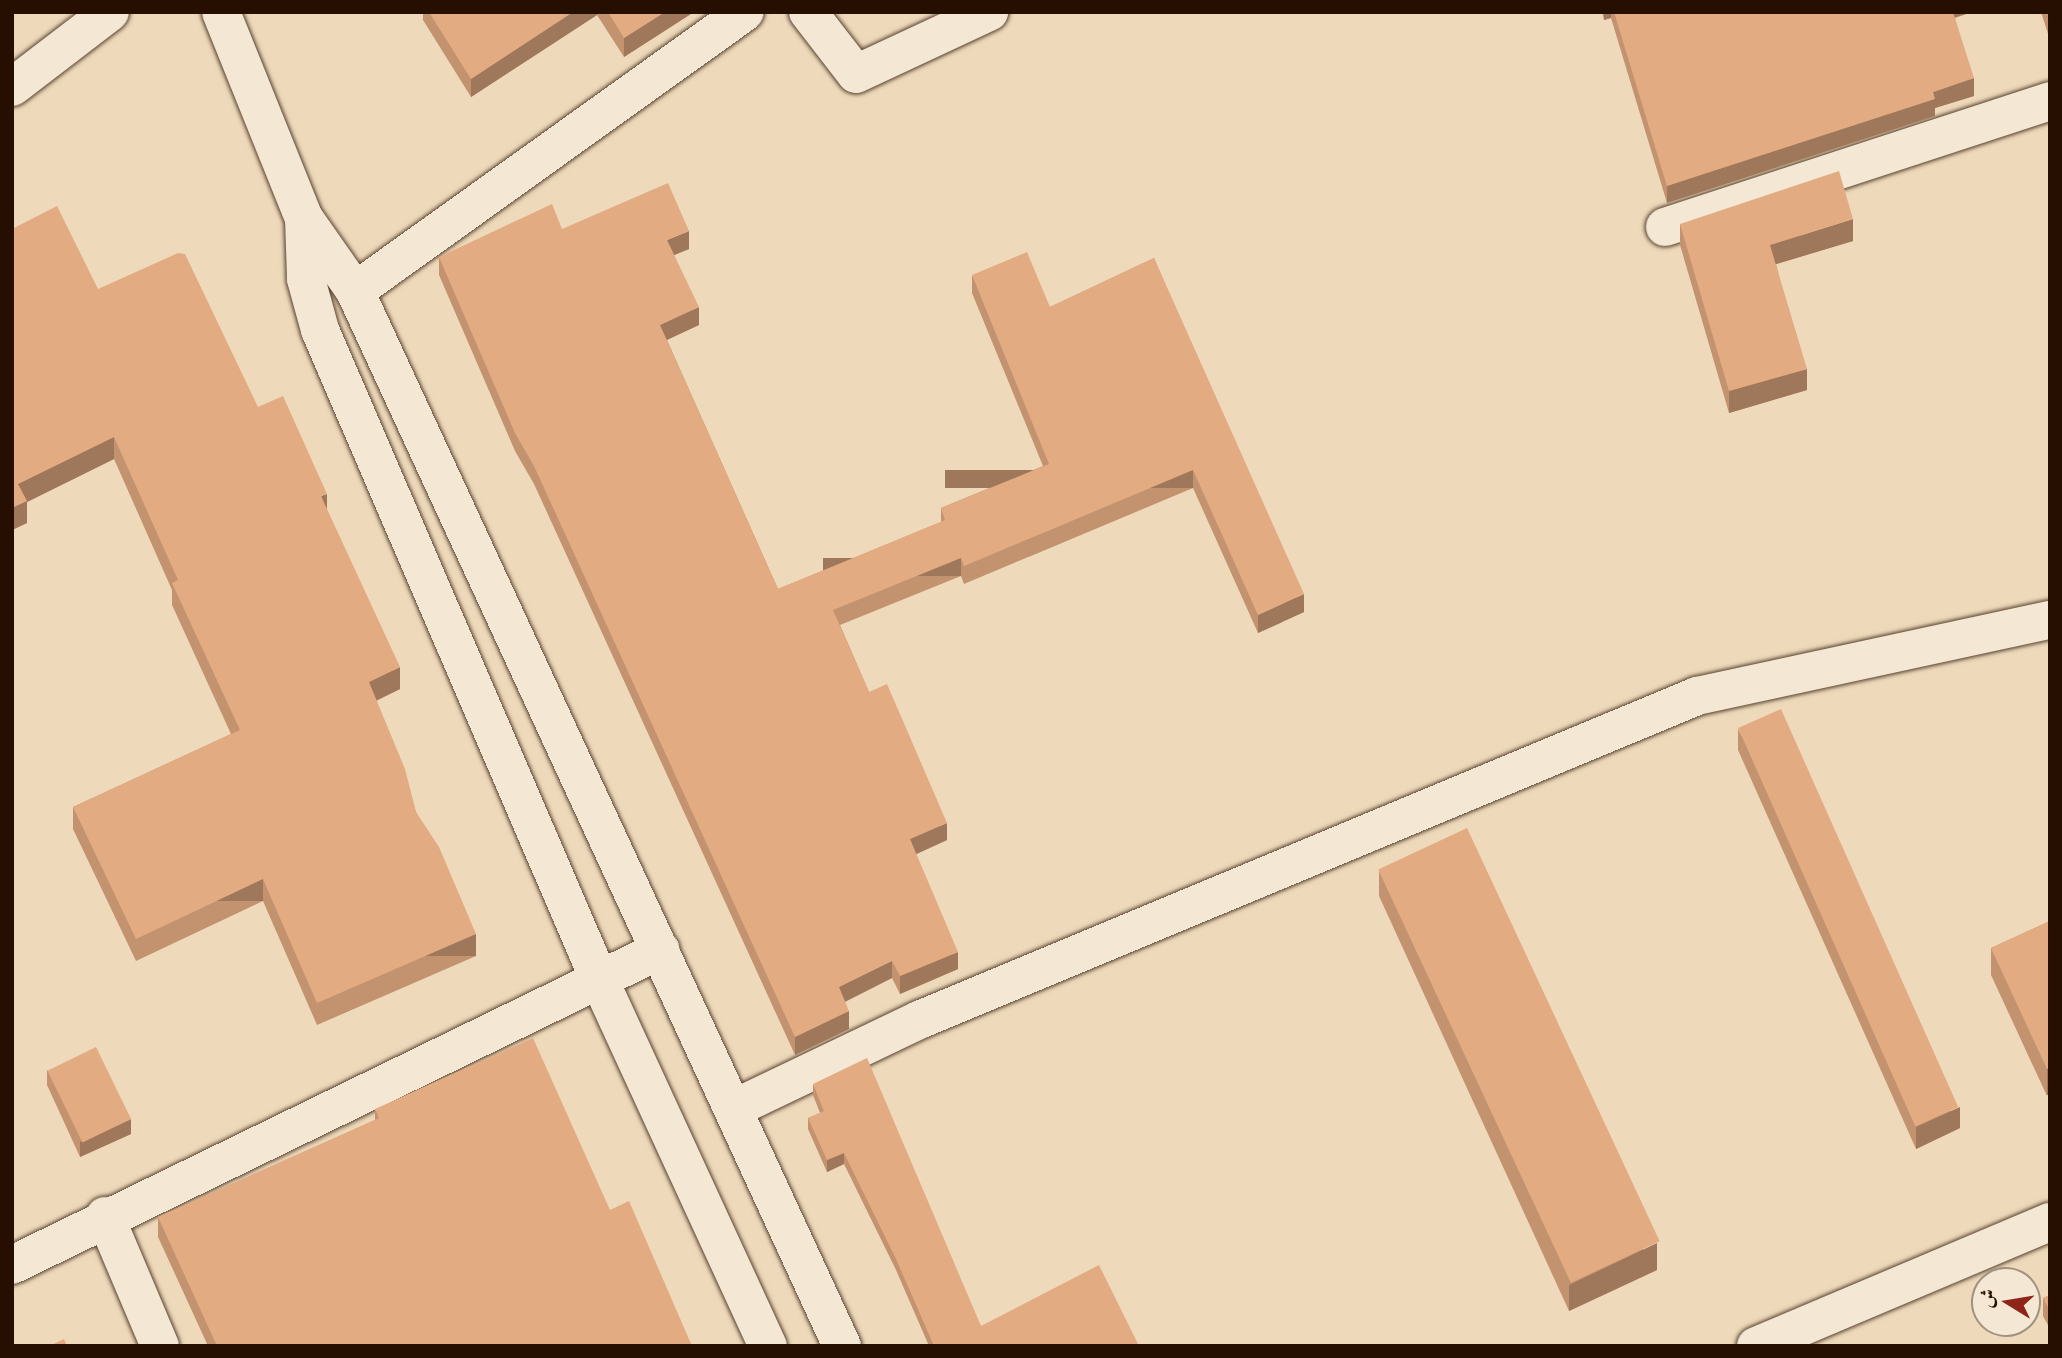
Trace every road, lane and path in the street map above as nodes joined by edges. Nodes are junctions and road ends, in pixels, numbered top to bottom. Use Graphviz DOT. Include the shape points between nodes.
graph roads {
  1 [pos="110,12"];
  2 [pos="221,12"];
  3 [pos="744,12"];
  4 [pos="808,12"];
  5 [pos="989,12"];
  6 [pos="12,87"];
  7 [pos="2050,101"];
  8 [pos="304,218"];
  9 [pos="1665,227"];
  10 [pos="355,291"];
  11 [pos="2050,620"];
  12 [pos="660,950"];
  13 [pos="599,979"];
  14 [pos="733,1109"];
  15 [pos="105,1216"];
  16 [pos="2050,1222"];
  17 [pos="12,1265"];
  18 [pos="160,1346"];
  19 [pos="768,1346"];
  20 [pos="842,1346"];
  21 [pos="1756,1346"];
  1 -- 6 [label="street"];
  2 -- 8 [label="street"];
  3 -- 10 [label="street"];
  4 -- 5 [label="street" via="856,74"];
  7 -- 9 [label="street"];
  8 -- 10 [label="street"];
  8 -- 13 [label="street" via="306,279 320,330"];
  10 -- 12 [label="street"];
  11 -- 14 [label="street" via="1697,696 919,1020"];
  12 -- 13 [label="street"];
  12 -- 14 [label="street"];
  13 -- 15 [label="street"];
  13 -- 19 [label="street"];
  14 -- 20 [label="street"];
  15 -- 17 [label="street"];
  15 -- 18 [label="street"];
  16 -- 21 [label="street"];
}
